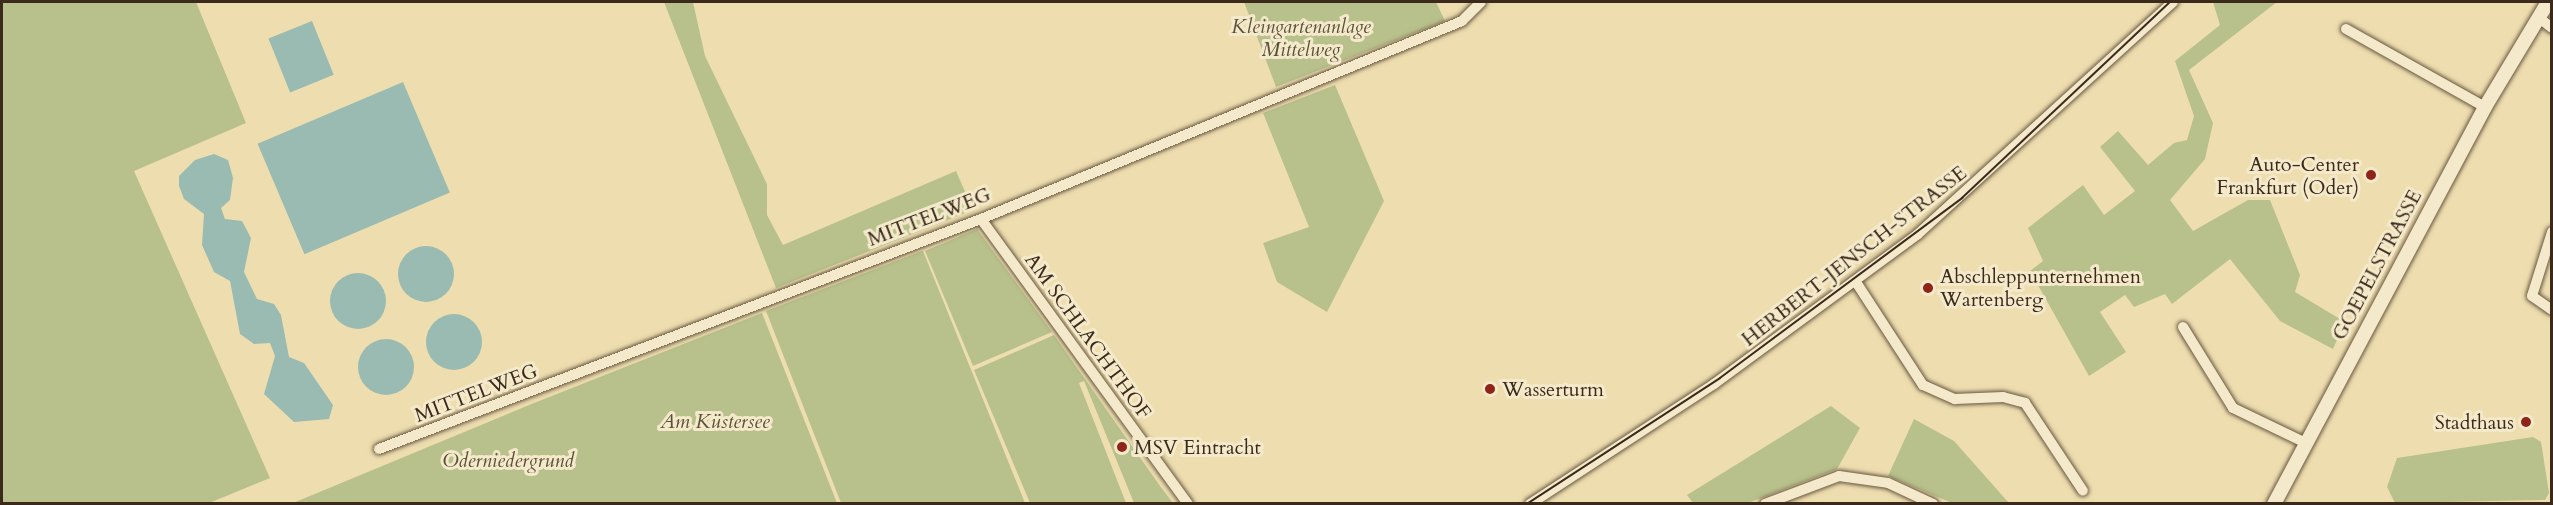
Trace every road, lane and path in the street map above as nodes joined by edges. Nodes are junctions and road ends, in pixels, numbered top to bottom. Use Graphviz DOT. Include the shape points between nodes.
graph roads {
  1 [pos="1481,2"];
  2 [pos="2173,2"];
  3 [pos="2548,2"];
  4 [pos="2538,17"];
  5 [pos="2552,28"];
  6 [pos="2346,29"];
  7 [pos="2485,107"];
  8 [pos="981,219"];
  9 [pos="2552,232"];
  10 [pos="1856,282"];
  11 [pos="2552,309"];
  12 [pos="2183,327"];
  13 [pos="2304,442"];
  14 [pos="379,449"];
  15 [pos="2083,492"];
  16 [pos="1188,504"];
  17 [pos="1530,504"];
  18 [pos="1765,504"];
  19 [pos="1933,504"];
  20 [pos="2274,504"];
  1 -- 8 [label="street, MITTELWEG" via="1462,21"];
  2 -- 10 [label="street, HERBERT-JENSCH-STRASSE" via="1960,201"];
  3 -- 4 [label="street, GOEPELSTRASSE"];
  4 -- 5 [label="street"];
  4 -- 7 [label="street, GOEPELSTRASSE"];
  6 -- 7 [label="street"];
  7 -- 13 [label="street, GOEPELSTRASSE"];
  8 -- 14 [label="street, MITTELWEG"];
  8 -- 16 [label="street, AM SCHLACHTHOF"];
  9 -- 11 [label="street" via="2532,296"];
  10 -- 15 [label="street" via="1923,385 1955,399 2003,397 2025,403"];
  10 -- 17 [label="street, HERBERT-JENSCH-STRASSE" via="1697,396"];
  12 -- 13 [label="street" via="2233,408"];
  13 -- 20 [label="street, GOEPELSTRASSE"];
  18 -- 19 [label="street" via="1839,476 1888,483"];
}
